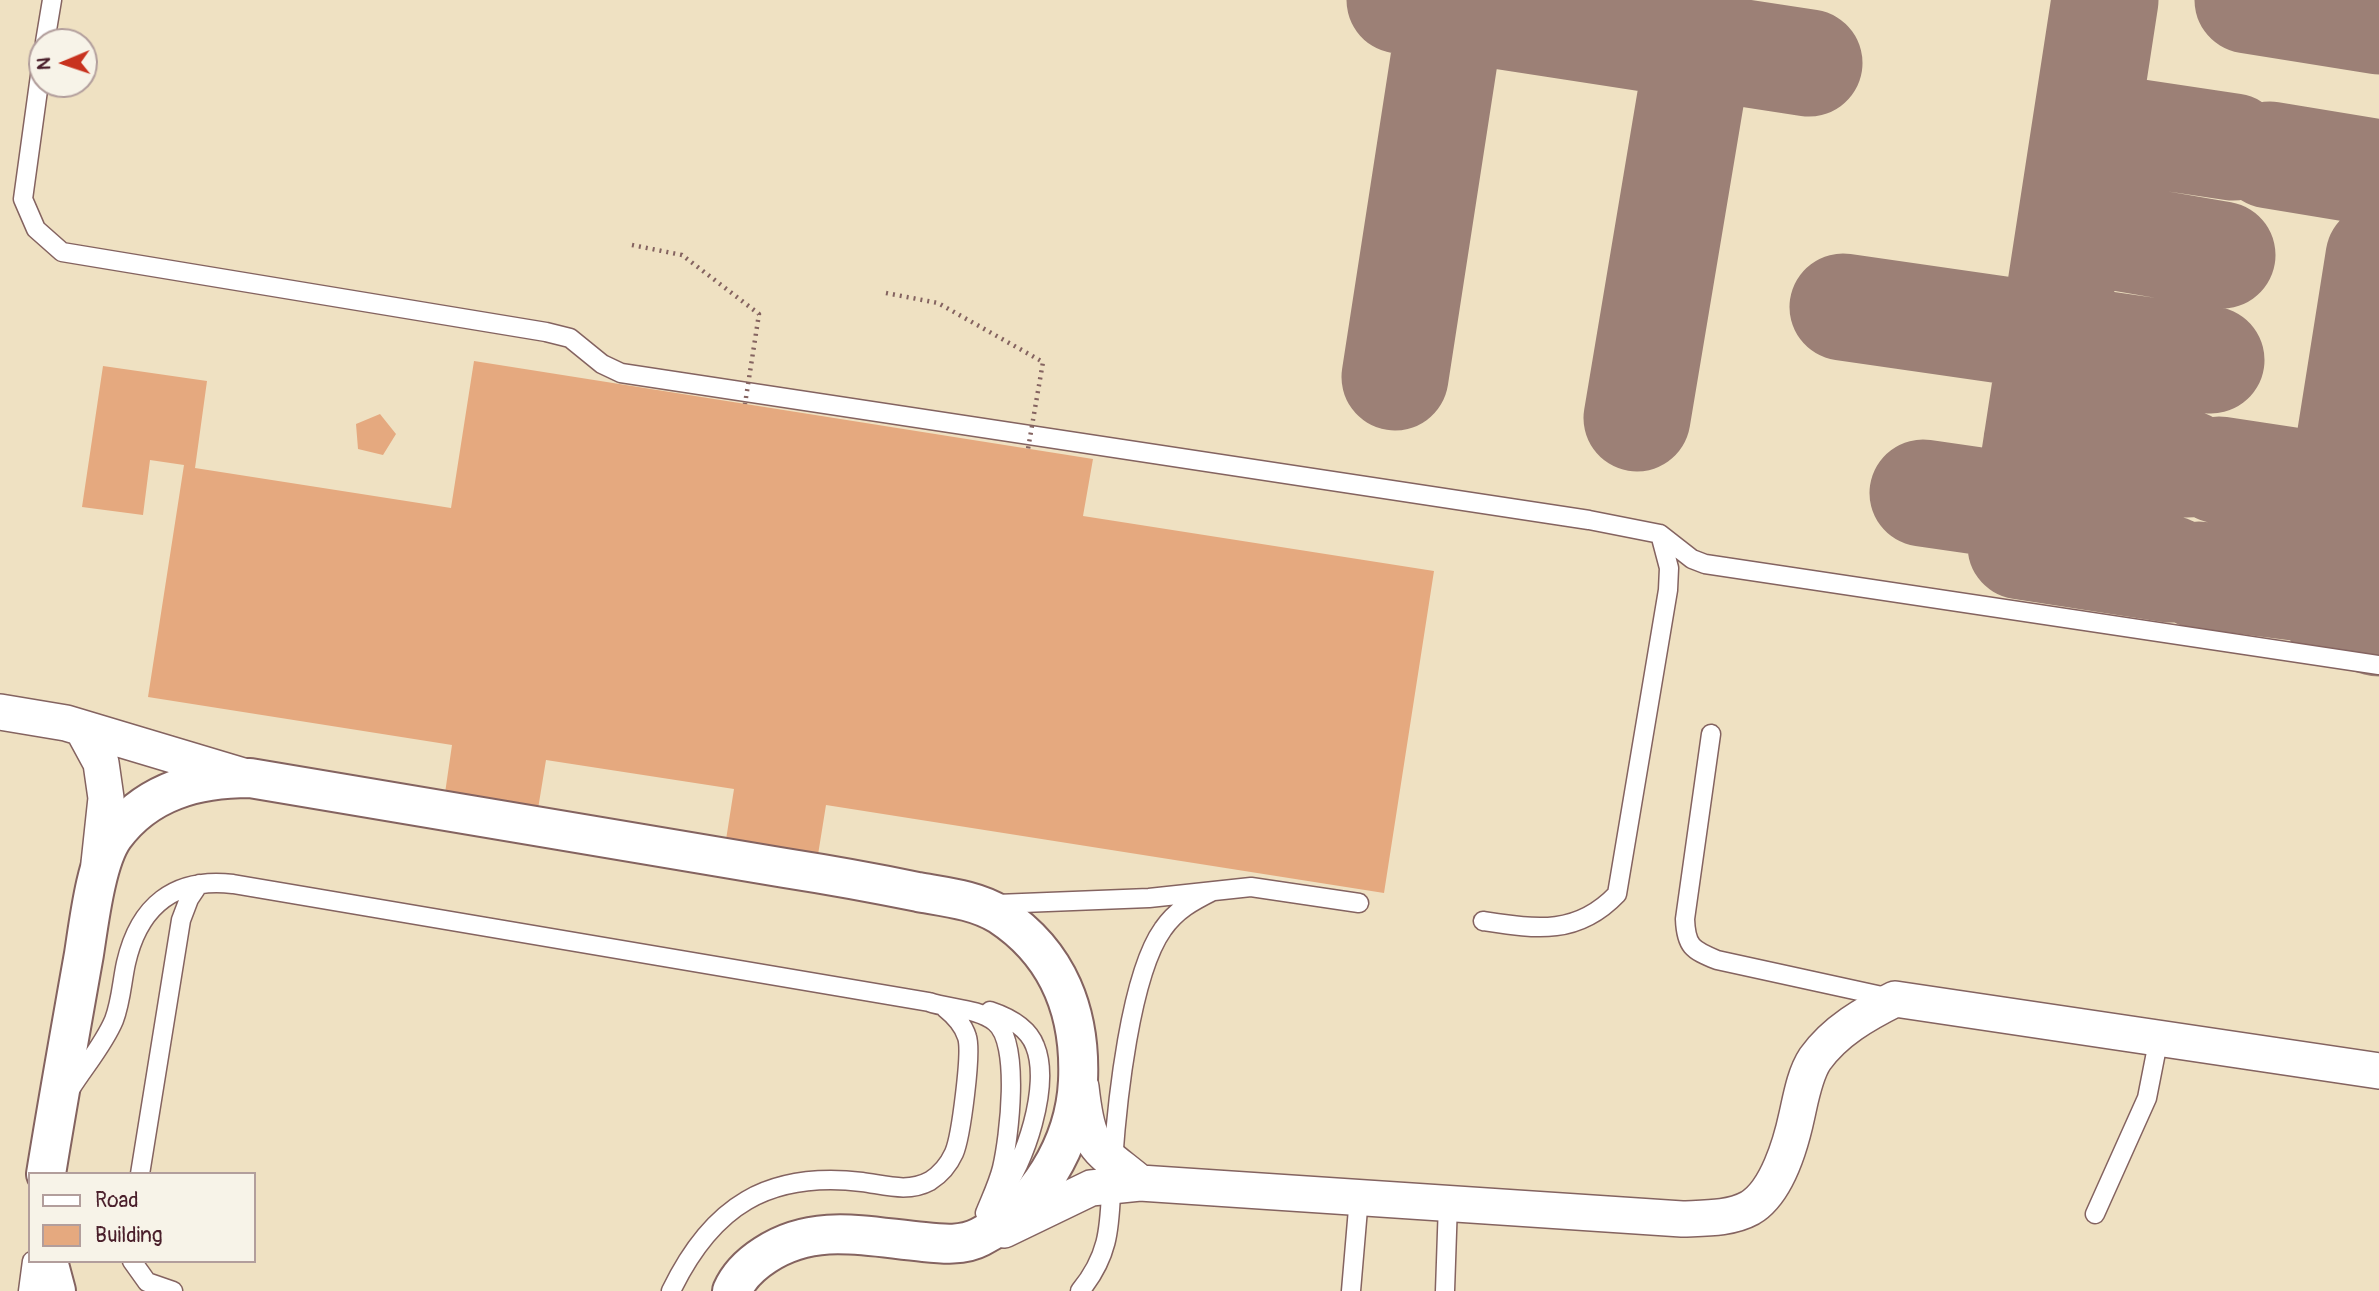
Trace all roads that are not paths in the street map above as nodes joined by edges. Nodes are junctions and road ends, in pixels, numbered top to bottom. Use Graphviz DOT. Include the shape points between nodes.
graph roads {
  1 [pos="52,0"];
  2 [pos="47,28"];
  3 [pos="37,98"];
  4 [pos="1660,534"];
  5 [pos="1705,564"];
  6 [pos="1668,590"];
  7 [pos="2379,664"];
  8 [pos="0,712"];
  9 [pos="82,728"];
  10 [pos="1712,734"];
  11 [pos="250,778"];
  12 [pos="199,884"];
  13 [pos="95,888"];
  14 [pos="1213,891"];
  15 [pos="979,904"];
  16 [pos="1359,904"];
  17 [pos="1483,920"];
  18 [pos="1895,999"];
  19 [pos="953,1009"];
  20 [pos="2159,1037"];
  21 [pos="1078,1063"];
  22 [pos="2379,1071"];
  23 [pos="56,1111"];
  24 [pos="46,1172"];
  25 [pos="140,1172"];
  26 [pos="1121,1176"];
  27 [pos="1359,1197"];
  28 [pos="1448,1203"];
  29 [pos="2095,1214"];
  30 [pos="981,1226"];
  31 [pos="32,1263"];
  32 [pos="49,1263"];
  33 [pos="133,1263"];
  34 [pos="28,1291"];
  35 [pos="56,1291"];
  36 [pos="173,1291"];
  37 [pos="671,1291"];
  38 [pos="733,1291"];
  39 [pos="1080,1291"];
  40 [pos="1351,1291"];
  41 [pos="1445,1291"];
  1 -- 2 [label="lane"];
  3 -- 4 [label="lane" via="23,199 36,229 62,251 546,332 570,338 621,373"];
  4 -- 5 [label="lane"];
  4 -- 6 [label="lane" via="1669,568"];
  5 -- 6 [label="lane" via="1690,568"];
  5 -- 7 [label="lane"];
  6 -- 17 [label="lane" via="1617,894 1582,922 1535,927"];
  8 -- 9 [label="street"];
  9 -- 11 [label="street"];
  9 -- 13 [label="street" via="101,763 106,798"];
  10 -- 18 [label="lane" via="1686,938 1697,952 1717,960"];
  11 -- 13 [label="street" via="192,783 136,811 113,838"];
  11 -- 15 [label="street"];
  12 -- 19 [label="lane" via="233,884"];
  12 -- 23 [label="lane" via="161,898 135,932 113,1021"];
  12 -- 25 [label="lane" via="181,920"];
  13 -- 23 [label="street"];
  14 -- 15 [label="lane"];
  14 -- 16 [label="lane" via="1251,887"];
  14 -- 26 [label="lane" via="1175,914 1161,931 1143,976 1120,1078"];
  15 -- 21 [label="street" via="1002,916 1034,944 1065,988 1077,1034"];
  18 -- 20 [label="street"];
  18 -- 28 [label="street" via="1864,1014 1814,1060 1782,1168 1752,1207 1720,1217 1682,1219"];
  19 -- 30 [label="lane" via="994,1020 1009,1045 1003,1166"];
  19 -- 30 [label="lane" via="1005,1016 1023,1028 1035,1045 1040,1065 1028,1143"];
  19 -- 37 [label="lane" via="970,1049 956,1150 946,1168 930,1181 913,1186 895,1188 818,1178 748,1198 710,1228"];
  20 -- 22 [label="street"];
  20 -- 29 [label="lane" via="2147,1098"];
  21 -- 26 [label="street" via="1090,1138"];
  21 -- 30 [label="street" via="1068,1137 1055,1162 1018,1210"];
  23 -- 24 [label="street"];
  26 -- 27 [label="street"];
  26 -- 30 [label="street" via="1063,1199 1014,1226"];
  26 -- 39 [label="lane" via="1105,1253"];
  27 -- 28 [label="street"];
  27 -- 40 [label="lane"];
  28 -- 41 [label="lane"];
  30 -- 38 [label="street" via="958,1244 854,1235 804,1236 754,1262"];
  31 -- 34 [label="lane"];
  32 -- 35 [label="street"];
  33 -- 36 [label="lane" via="147,1282"];
}
